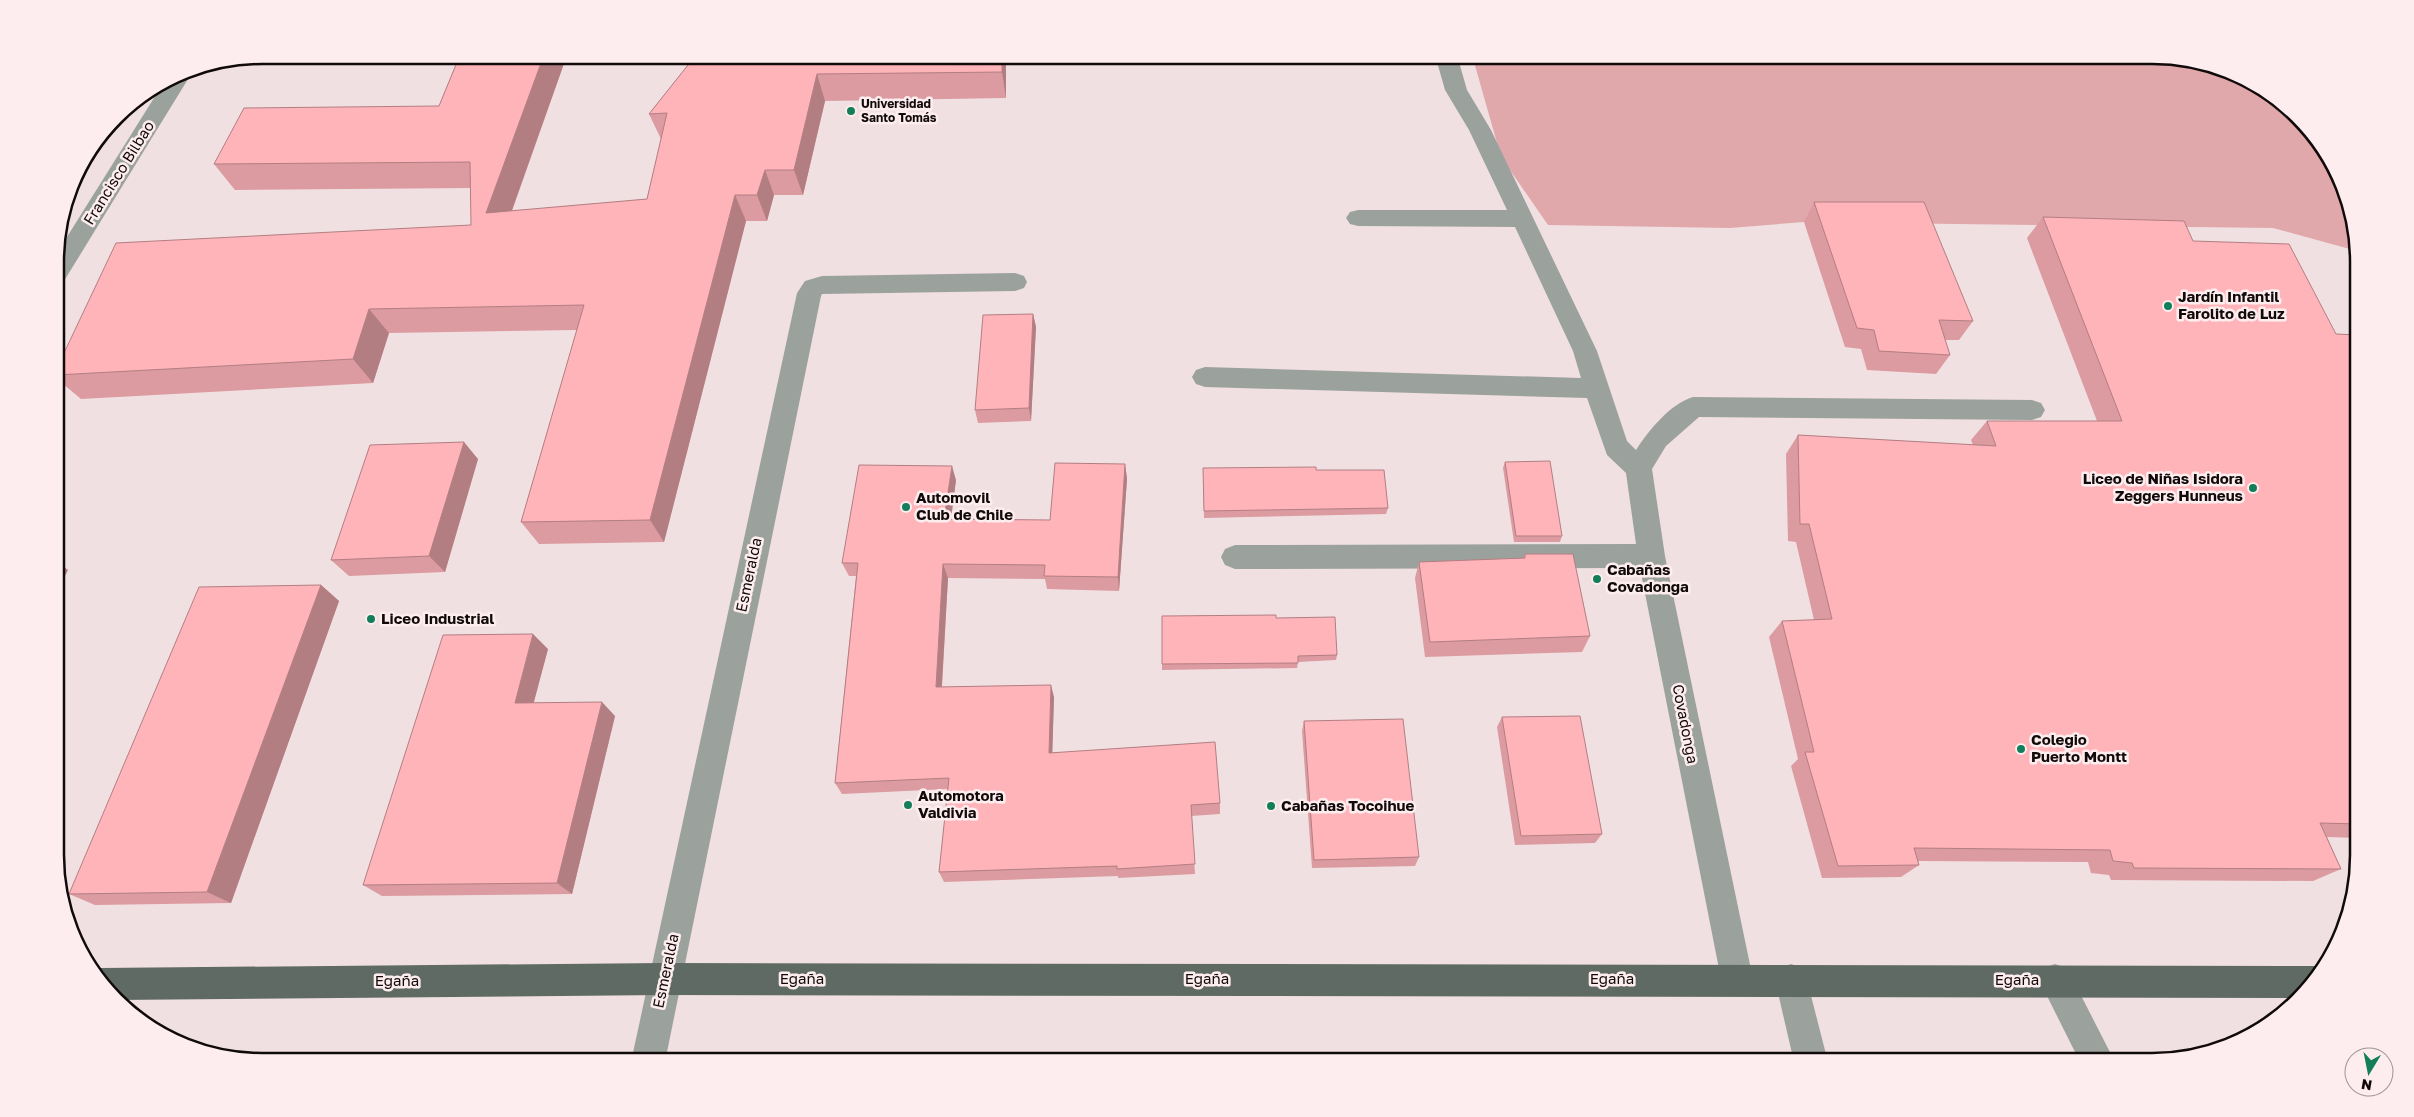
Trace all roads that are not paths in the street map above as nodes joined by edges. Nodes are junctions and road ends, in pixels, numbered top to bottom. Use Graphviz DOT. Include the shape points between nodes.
graph roads {
  1 [pos="1449,64"];
  2 [pos="174,84"];
  3 [pos="1358,218"];
  4 [pos="1520,219"];
  5 [pos="64,262"];
  6 [pos="1015,282"];
  7 [pos="1205,377"];
  8 [pos="1596,388"];
  9 [pos="2032,410"];
  10 [pos="1639,468"];
  11 [pos="1652,556"];
  12 [pos="1235,557"];
  13 [pos="664,978"];
  14 [pos="1737,979"];
  15 [pos="1791,980"];
  16 [pos="2055,980"];
  17 [pos="2304,982"];
  18 [pos="111,984"];
  19 [pos="650,1053"];
  20 [pos="1809,1053"];
  21 [pos="2093,1053"];
  1 -- 4 [label="street" via="1456,90 1480,130"];
  2 -- 5 [label="street, Francisco Bilbao"];
  3 -- 4 [label="street"];
  4 -- 8 [label="street" via="1584,351"];
  6 -- 13 [label="street, Esmeralda" via="822,285 808,293"];
  7 -- 8 [label="street"];
  8 -- 10 [label="street" via="1616,447"];
  9 -- 10 [label="street" via="1694,408 1657,439"];
  10 -- 11 [label="street, Covadonga"];
  11 -- 12 [label="street"];
  11 -- 14 [label="street, Covadonga"];
  13 -- 14 [label="main road, Egaña"];
  13 -- 18 [label="main road, Egaña"];
  13 -- 19 [label="street, Esmeralda"];
  14 -- 15 [label="main road, Egaña"];
  15 -- 16 [label="main road, Egaña"];
  15 -- 20 [label="street"];
  16 -- 17 [label="main road, Egaña"];
  16 -- 21 [label="street"];
}
